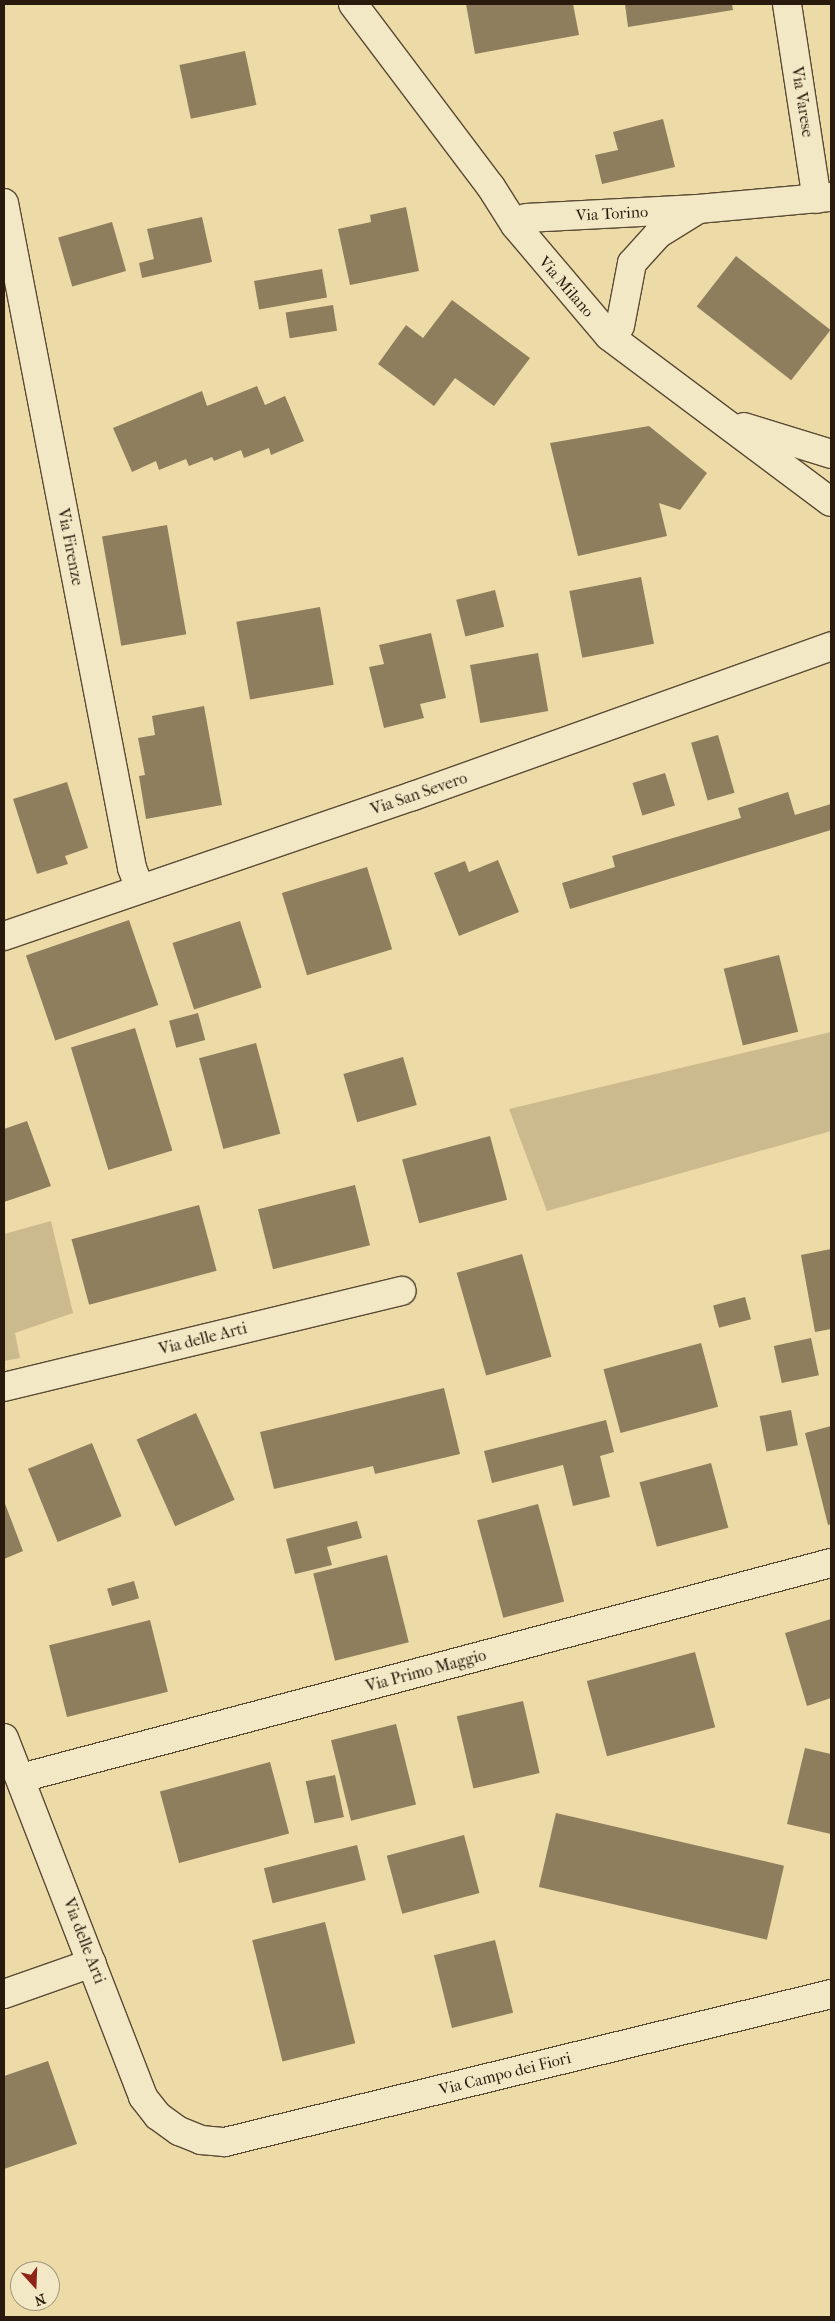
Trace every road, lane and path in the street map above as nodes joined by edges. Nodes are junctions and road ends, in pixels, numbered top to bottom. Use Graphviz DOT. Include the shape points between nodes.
graph roads {
  1 [pos="353,4"];
  2 [pos="787,4"];
  3 [pos="491,187"];
  4 [pos="824,198"];
  5 [pos="4,203"];
  6 [pos="698,209"];
  7 [pos="526,218"];
  8 [pos="15,319"];
  9 [pos="620,326"];
  10 [pos="656,372"];
  11 [pos="728,422"];
  12 [pos="831,454"];
  13 [pos="831,502"];
  14 [pos="831,646"];
  15 [pos="140,889"];
  16 [pos="4,936"];
  17 [pos="402,1292"];
  18 [pos="4,1387"];
  19 [pos="831,1563"];
  20 [pos="4,1738"];
  21 [pos="21,1778"];
  22 [pos="92,1963"];
  23 [pos="4,1994"];
  24 [pos="831,1994"];
  25 [pos="179,2131"];
  1 -- 3 [label="street, Via Milano"];
  2 -- 4 [label="street, Via Varese"];
  3 -- 7 [label="street, Via Milano"];
  3 -- 10 [label="street, Via Milano" via="515,225 560,282 609,336"];
  4 -- 6 [label="street, Via Torino"];
  5 -- 8 [label="street, Via Firenze"];
  6 -- 7 [label="street, Via Torino"];
  6 -- 9 [label="street, Via Torino" via="658,234 632,263"];
  7 -- 9 [label="street, Via Milano"];
  8 -- 15 [label="street, Via Firenze" via="132,868"];
  9 -- 10 [label="street, Via Milano"];
  10 -- 11 [label="street, Via Milano"];
  11 -- 12 [label="street, Via Milano"];
  11 -- 13 [label="street, Via Milano"];
  14 -- 15 [label="street, Via San Severo" via="803,659"];
  15 -- 16 [label="street, Via San Severo"];
  17 -- 18 [label="street, Via delle Arti"];
  19 -- 21 [label="street, Via Primo Maggio"];
  20 -- 21 [label="street, Via delle Arti"];
  21 -- 22 [label="street, Via delle Arti"];
  22 -- 23 [label="street"];
  22 -- 25 [label="street, Via delle Arti" via="143,2097 158,2116"];
  24 -- 25 [label="street, Via Campo dei Fiori" via="225,2142 201,2140"];
}
